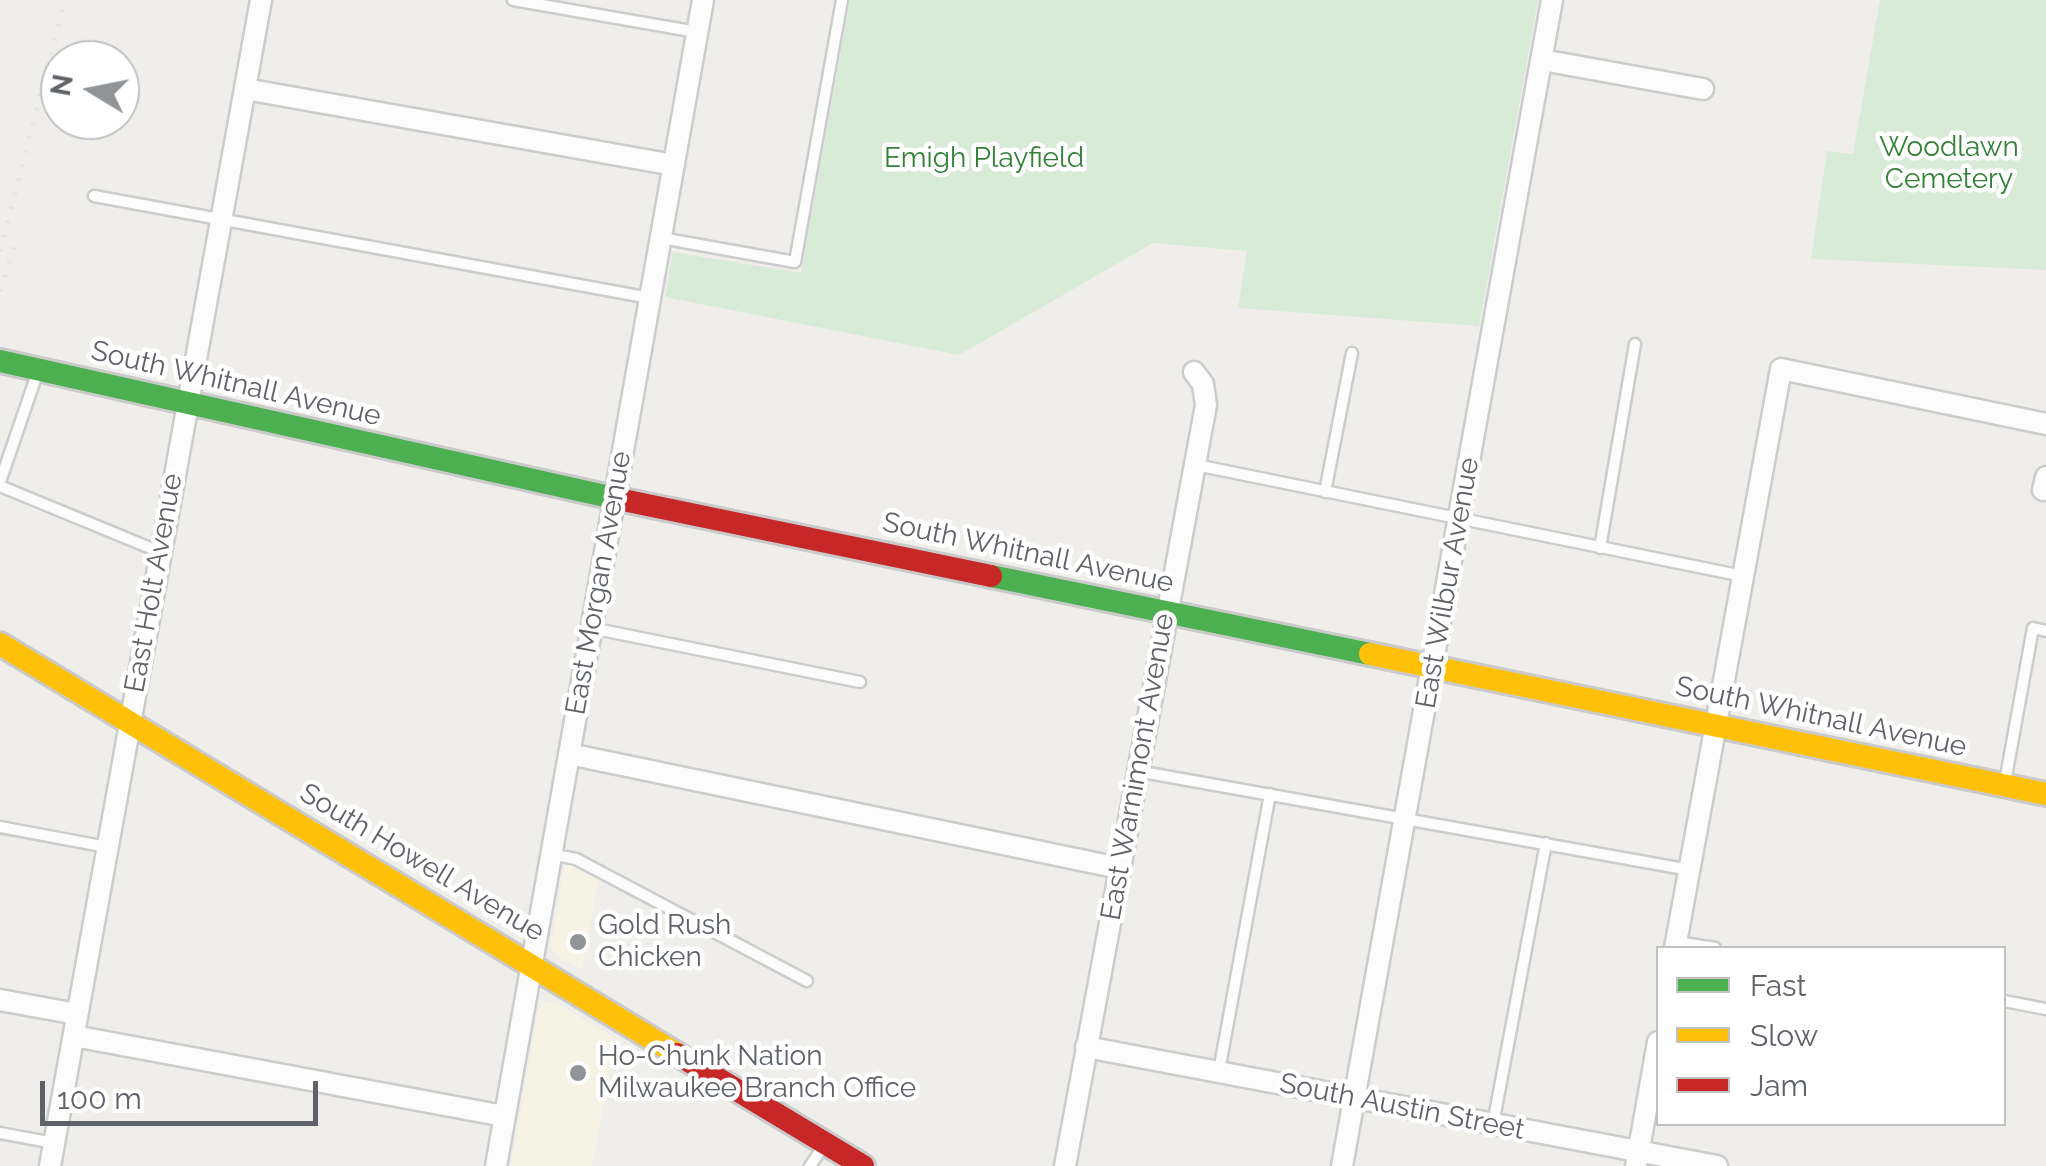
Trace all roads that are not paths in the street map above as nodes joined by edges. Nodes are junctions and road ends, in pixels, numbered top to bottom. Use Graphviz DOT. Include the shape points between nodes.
graph roads {
  1 [pos="261,0"];
  2 [pos="513,0"];
  3 [pos="703,0"];
  4 [pos="842,0"];
  5 [pos="1552,0"];
  6 [pos="698,32"];
  7 [pos="1542,60"];
  8 [pos="244,89"];
  9 [pos="1703,89"];
  10 [pos="674,164"];
  11 [pos="94,196"];
  12 [pos="221,218"];
  13 [pos="661,238"];
  14 [pos="650,298"];
  15 [pos="1636,344"];
  16 [pos="1352,354"];
  17 [pos="0,362"];
  18 [pos="34,369"];
  19 [pos="1194,372"];
  20 [pos="187,404"];
  21 [pos="2046,424"];
  22 [pos="1196,465"];
  23 [pos="0,484"];
  24 [pos="1325,492"];
  25 [pos="614,498"];
  26 [pos="1460,520"];
  27 [pos="1600,548"];
  28 [pos="160,552"];
  29 [pos="1743,576"];
  30 [pos="1165,612"];
  31 [pos="592,628"];
  32 [pos="2046,631"];
  33 [pos="0,644"];
  34 [pos="1434,667"];
  35 [pos="860,682"];
  36 [pos="129,722"];
  37 [pos="1716,726"];
  38 [pos="569,754"];
  39 [pos="1136,771"];
  40 [pos="2004,785"];
  41 [pos="1270,794"];
  42 [pos="2046,794"];
  43 [pos="1406,818"];
  44 [pos="0,827"];
  45 [pos="1546,843"];
  46 [pos="107,847"];
  47 [pos="551,854"];
  48 [pos="1118,868"];
  49 [pos="1690,870"];
  50 [pos="1676,945"];
  51 [pos="532,965"];
  52 [pos="807,981"];
  53 [pos="0,1000"];
  54 [pos="2006,1001"];
  55 [pos="2046,1009"];
  56 [pos="77,1014"];
  57 [pos="74,1036"];
  58 [pos="1086,1048"];
  59 [pos="1656,1053"];
  60 [pos="1219,1072"];
  61 [pos="1354,1099"];
  62 [pos="504,1116"];
  63 [pos="1493,1124"];
  64 [pos="0,1133"];
  65 [pos="54,1143"];
  66 [pos="825,1143"];
  67 [pos="1637,1159"];
  68 [pos="50,1166"];
  69 [pos="496,1166"];
  70 [pos="810,1166"];
  71 [pos="863,1166"];
  72 [pos="1064,1166"];
  73 [pos="1342,1166"];
  74 [pos="1717,1166"];
  1 -- 8 [label="street, East Holt Avenue"];
  2 -- 6 [label="lane"];
  3 -- 6 [label="street, East Morgan Avenue"];
  4 -- 13 [label="lane" via="795,262"];
  5 -- 7 [label="street, East Wilbur Avenue"];
  6 -- 10 [label="street, East Morgan Avenue"];
  7 -- 9 [label="street"];
  7 -- 26 [label="street, East Wilbur Avenue"];
  8 -- 10 [label="street"];
  8 -- 12 [label="street, East Holt Avenue"];
  10 -- 13 [label="street, East Morgan Avenue"];
  11 -- 12 [label="lane"];
  12 -- 14 [label="lane"];
  12 -- 20 [label="street, East Holt Avenue"];
  13 -- 14 [label="street, East Morgan Avenue"];
  14 -- 25 [label="street, East Morgan Avenue"];
  15 -- 27 [label="lane"];
  16 -- 24 [label="lane"];
  17 -- 18 [label="street, South Whitnall Avenue"];
  18 -- 20 [label="street, South Whitnall Avenue"];
  18 -- 23 [label="lane" via="34,394"];
  19 -- 22 [label="street, East Warnimont Avenue" via="1206,394"];
  20 -- 25 [label="street, South Whitnall Avenue"];
  20 -- 28 [label="street, East Holt Avenue"];
  21 -- 29 [label="street" via="1781,368"];
  22 -- 24 [label="lane"];
  22 -- 30 [label="street, East Warnimont Avenue"];
  23 -- 28 [label="lane"];
  24 -- 26 [label="lane"];
  25 -- 30 [label="street, South Whitnall Avenue"];
  25 -- 31 [label="street, East Morgan Avenue"];
  26 -- 27 [label="lane"];
  26 -- 34 [label="street, East Wilbur Avenue"];
  27 -- 29 [label="lane"];
  28 -- 36 [label="street, East Holt Avenue"];
  29 -- 37 [label="street"];
  30 -- 34 [label="street, South Whitnall Avenue"];
  30 -- 39 [label="street, East Warnimont Avenue"];
  31 -- 35 [label="lane"];
  31 -- 38 [label="street, East Morgan Avenue"];
  32 -- 40 [label="lane" via="2033,628"];
  33 -- 36 [label="street, South Howell Avenue"];
  34 -- 37 [label="street, South Whitnall Avenue"];
  34 -- 43 [label="street, East Wilbur Avenue"];
  36 -- 46 [label="street, East Holt Avenue"];
  36 -- 51 [label="street, South Howell Avenue"];
  37 -- 40 [label="street, South Whitnall Avenue"];
  37 -- 49 [label="street"];
  38 -- 47 [label="street, East Morgan Avenue"];
  38 -- 48 [label="street"];
  39 -- 41 [label="lane"];
  39 -- 48 [label="street, East Warnimont Avenue"];
  40 -- 42 [label="street, South Whitnall Avenue"];
  41 -- 43 [label="lane"];
  41 -- 60 [label="lane"];
  43 -- 45 [label="lane"];
  43 -- 61 [label="street, East Wilbur Avenue"];
  44 -- 46 [label="lane"];
  45 -- 49 [label="lane"];
  45 -- 63 [label="lane"];
  46 -- 56 [label="street, East Holt Avenue"];
  47 -- 51 [label="street, East Morgan Avenue"];
  47 -- 52 [label="lane" via="576,860"];
  48 -- 58 [label="street, East Warnimont Avenue"];
  49 -- 50 [label="street"];
  51 -- 62 [label="street, East Morgan Avenue"];
  51 -- 66 [label="street, South Howell Avenue"];
  53 -- 56 [label="street"];
  54 -- 55 [label="lane"];
  56 -- 57 [label="street, East Holt Avenue"];
  57 -- 62 [label="street"];
  57 -- 65 [label="street, East Holt Avenue"];
  58 -- 60 [label="street, South Austin Street"];
  58 -- 72 [label="street, East Warnimont Avenue"];
  59 -- 67 [label="street"];
  60 -- 61 [label="street, South Austin Street"];
  61 -- 63 [label="street, South Austin Street"];
  61 -- 73 [label="street, East Wilbur Avenue"];
  62 -- 69 [label="street, East Morgan Avenue"];
  63 -- 67 [label="street, South Austin Street"];
  64 -- 65 [label="lane"];
  65 -- 68 [label="street, East Holt Avenue"];
  66 -- 70 [label="lane"];
  66 -- 71 [label="street, South Howell Avenue"];
  67 -- 74 [label="street, South Austin Street"];
}
